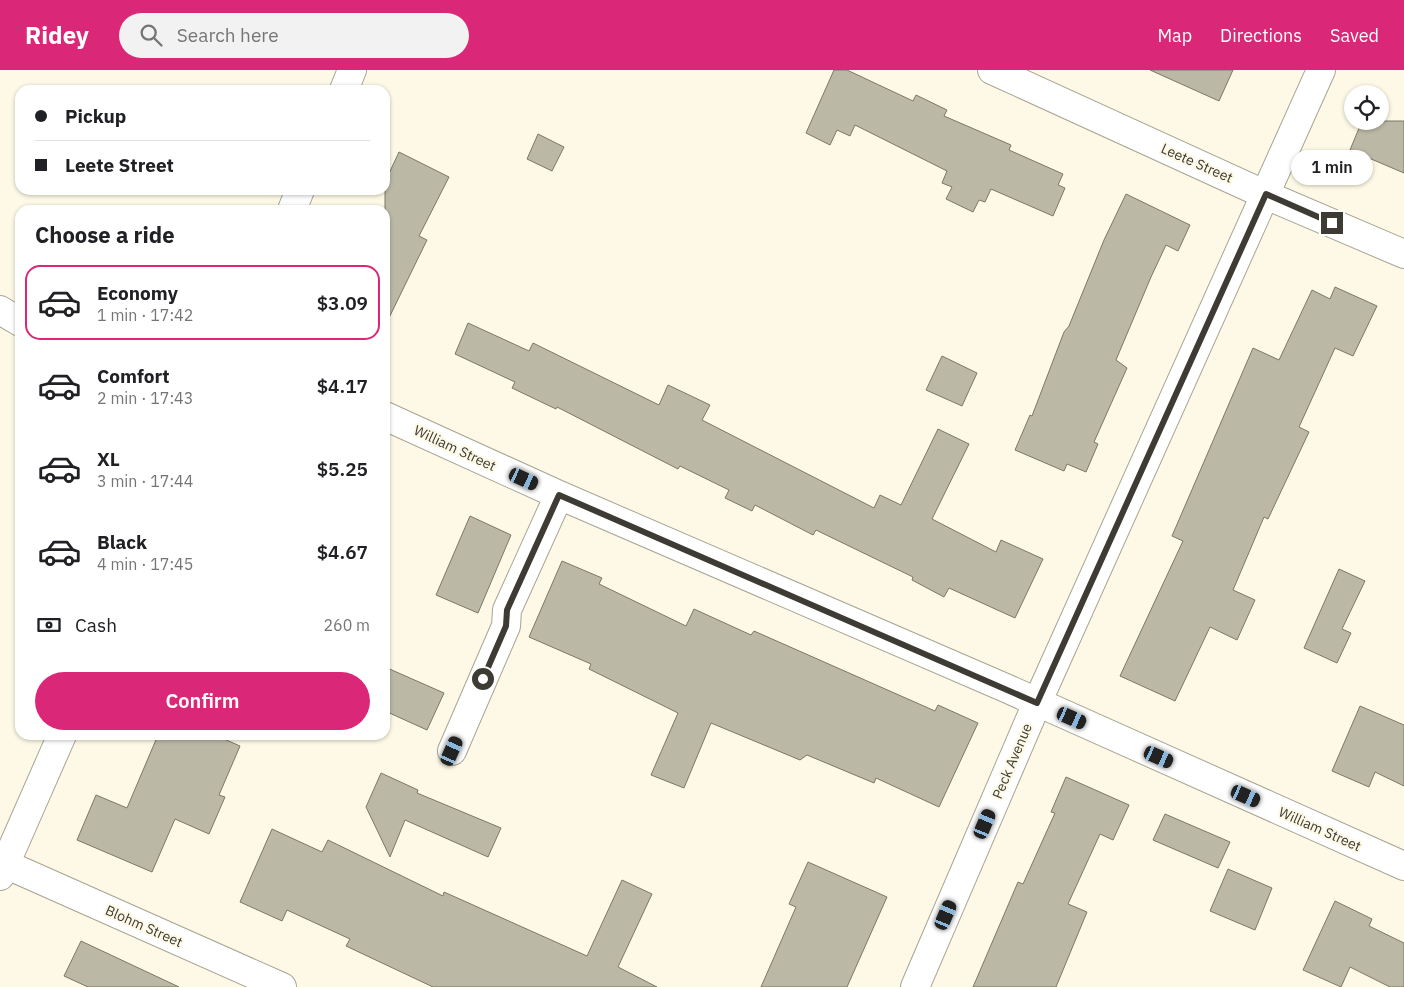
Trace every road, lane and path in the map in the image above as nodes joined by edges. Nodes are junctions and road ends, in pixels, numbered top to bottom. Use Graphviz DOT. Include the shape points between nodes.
graph roads {
  1 [pos="352,70"];
  2 [pos="992,70"];
  3 [pos="1320,70"];
  4 [pos="346,85"];
  5 [pos="1266,194"];
  6 [pos="1404,254"];
  7 [pos="0,310"];
  8 [pos="15,319"];
  9 [pos="390,418"];
  10 [pos="559,495"];
  11 [pos="1037,703"];
  12 [pos="60,740"];
  13 [pos="452,751"];
  14 [pos="1404,866"];
  15 [pos="3,870"];
  16 [pos="282,987"];
  17 [pos="916,987"];
  1 -- 4 [label="street"];
  2 -- 5 [label="street, Leete Street"];
  3 -- 5 [label="street, Peck Avenue"];
  5 -- 6 [label="street, Leete Street"];
  5 -- 11 [label="street, Peck Avenue"];
  7 -- 8 [label="street"];
  9 -- 10 [label="street, William Street"];
  10 -- 11 [label="street, William Street"];
  10 -- 13 [label="street" via="507,610 506,626"];
  11 -- 14 [label="street, William Street"];
  11 -- 17 [label="street, Peck Avenue"];
  12 -- 15 [label="street"];
  15 -- 16 [label="street, Blohm Street"];
}
